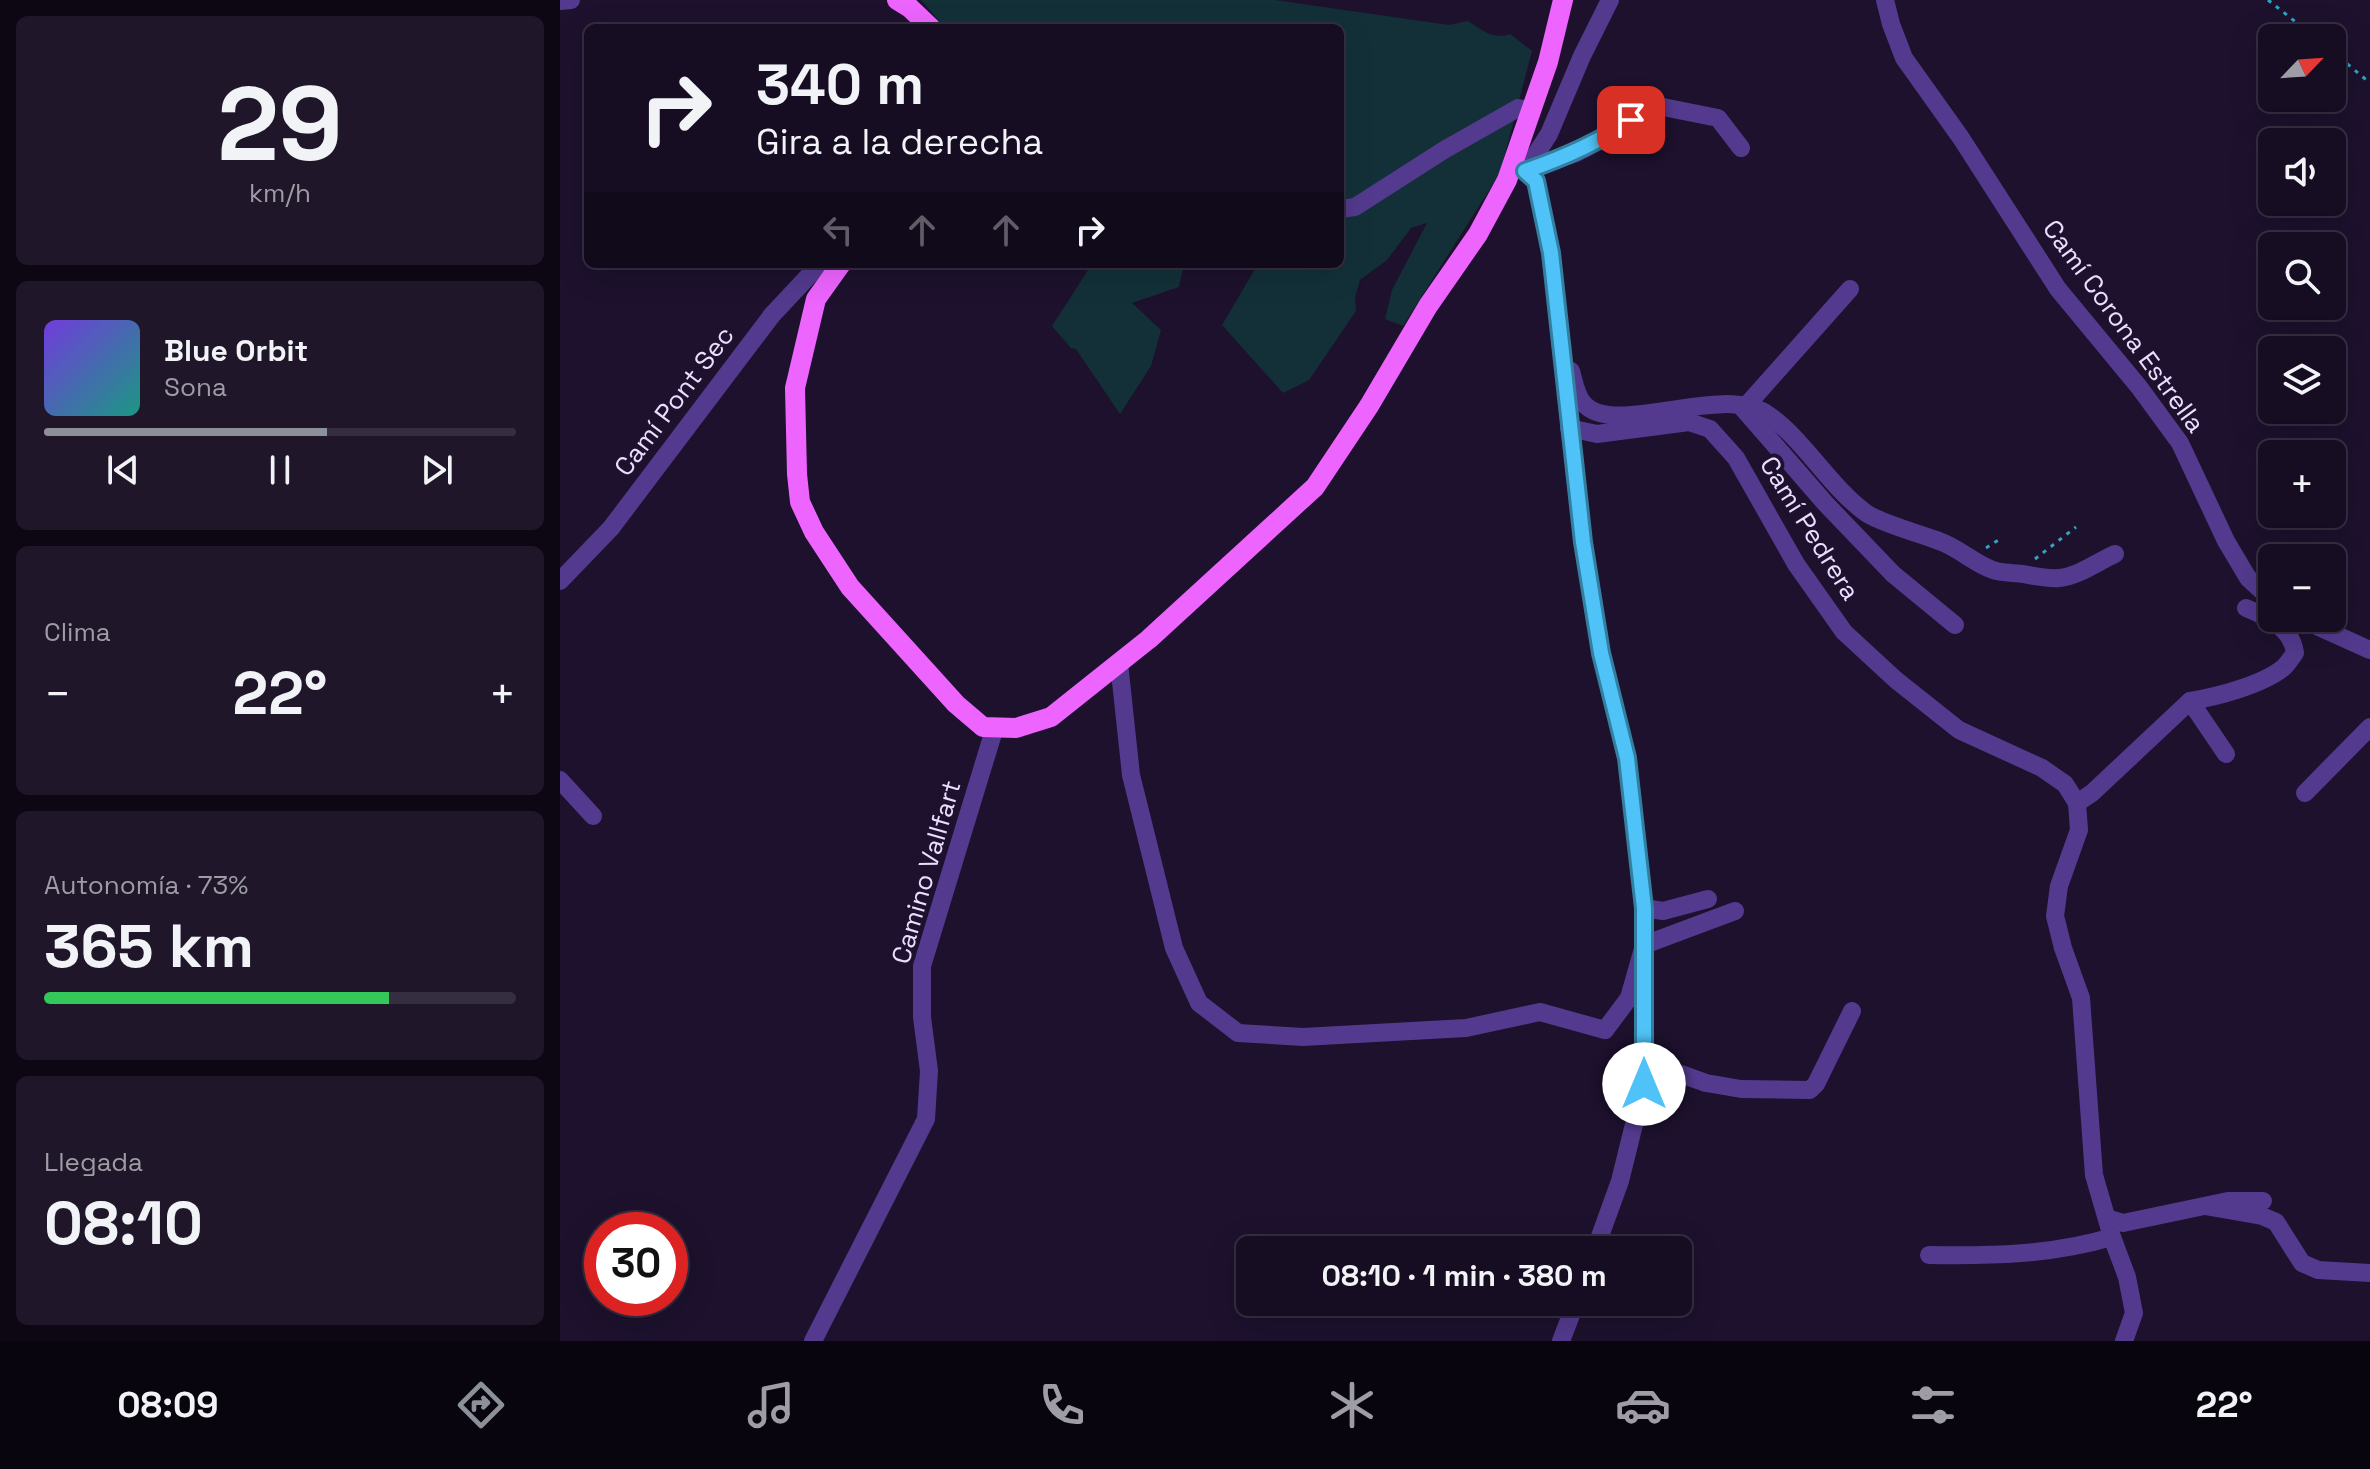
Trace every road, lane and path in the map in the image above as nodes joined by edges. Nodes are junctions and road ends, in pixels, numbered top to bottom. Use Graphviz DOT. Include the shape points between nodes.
graph roads {
  1 [pos="571,0"];
  2 [pos="897,0"];
  3 [pos="1563,0"];
  4 [pos="1610,0"];
  5 [pos="1885,0"];
  6 [pos="2268,0"];
  7 [pos="560,1"];
  8 [pos="927,24"];
  9 [pos="2298,24"];
  10 [pos="2346,63"];
  11 [pos="2370,83"];
  12 [pos="1531,111"];
  13 [pos="1741,148"];
  14 [pos="1519,166"];
  15 [pos="1344,208"];
  16 [pos="816,268"];
  17 [pos="835,268"];
  18 [pos="1850,289"];
  19 [pos="1557,318"];
  20 [pos="1743,406"];
  21 [pos="1569,428"];
  22 [pos="2076,527"];
  23 [pos="2115,554"];
  24 [pos="2017,573"];
  25 [pos="560,581"];
  26 [pos="2258,587"];
  27 [pos="2246,608"];
  28 [pos="1955,625"];
  29 [pos="2330,632"];
  30 [pos="2370,650"];
  31 [pos="1119,663"];
  32 [pos="2190,701"];
  33 [pos="995,727"];
  34 [pos="2370,727"];
  35 [pos="2226,754"];
  36 [pos="560,780"];
  37 [pos="2305,793"];
  38 [pos="2077,803"];
  39 [pos="593,816"];
  40 [pos="1708,899"];
  41 [pos="1644,908"];
  42 [pos="1735,911"];
  43 [pos="1644,945"];
  44 [pos="1852,1011"];
  45 [pos="1644,1084"];
  46 [pos="2263,1201"];
  47 [pos="2205,1206"];
  48 [pos="2107,1218"];
  49 [pos="1600,1236"];
  50 [pos="2112,1237"];
  51 [pos="1929,1255"];
  52 [pos="2370,1273"];
  53 [pos="1571,1316"];
  54 [pos="813,1341"];
  55 [pos="1561,1341"];
  56 [pos="2124,1341"];
  1 -- 7 [label="street"];
  2 -- 8 [label="main road"];
  3 -- 12 [label="main road"];
  4 -- 14 [label="street" via="1549,134"];
  5 -- 26 [label="street, Camí Corona Estrella" via="1904,58 2058,289 2180,443 2226,541"];
  6 -- 9 [label="path"];
  10 -- 11 [label="path"];
  12 -- 14 [label="main road"];
  12 -- 15 [label="street" via="1518,108 1355,207"];
  13 -- 14 [label="street" via="1718,118 1653,105 1576,153"];
  14 -- 19 [label="street" via="1536,181"];
  14 -- 31 [label="main road" via="1315,487"];
  16 -- 25 [label="street, Camí Pont Sec" via="772,315 611,528"];
  17 -- 33 [label="main road" via="816,299 795,388 800,502 850,587 956,704 983,727"];
  18 -- 20 [label="street"];
  19 -- 20 [label="street" via="1576,389 1583,404 1597,414"];
  19 -- 21 [label="street"];
  20 -- 24 [label="street" via="1766,413 1868,515 1955,547 1992,570"];
  20 -- 28 [label="street" via="1893,574"];
  21 -- 38 [label="street, Camí Pedrera" via="1597,434 1689,422 1710,429 1736,458 1796,564 1844,632 1959,730 2042,768 2065,784"];
  21 -- 41 [label="street" via="1601,653 1627,758"];
  22 -- 24 [label="path"];
  23 -- 24 [label="street" via="2059,578"];
  27 -- 32 [label="street" via="2282,627 2294,640 2295,653 2267,678"];
  29 -- 30 [label="street"];
  31 -- 33 [label="main road" via="1051,717 1016,728"];
  31 -- 43 [label="street" via="1134,789 1174,948 1199,1003 1238,1033 1303,1037 1466,1028 1540,1012 1605,1030 1629,998"];
  32 -- 35 [label="street"];
  32 -- 38 [label="street"];
  33 -- 54 [label="street, Camino Vallfart" via="922,966 929,1071 926,1119"];
  34 -- 37 [label="street"];
  36 -- 39 [label="street"];
  38 -- 48 [label="street" via="2079,830 2059,886 2055,916 2081,998 2094,1175"];
  40 -- 41 [label="street" via="1663,911"];
  41 -- 43 [label="street"];
  42 -- 43 [label="street"];
  43 -- 45 [label="street"];
  44 -- 45 [label="street" via="1810,1090 1741,1089 1681,1074"];
  45 -- 49 [label="street"];
  46 -- 47 [label="street"];
  47 -- 48 [label="street" via="2123,1223"];
  47 -- 52 [label="street" via="2276,1222 2302,1263 2318,1270"];
  48 -- 50 [label="street"];
  50 -- 51 [label="street" via="2081,1247 2002,1256"];
  50 -- 56 [label="street" via="2134,1313"];
  53 -- 55 [label="street"];
}
